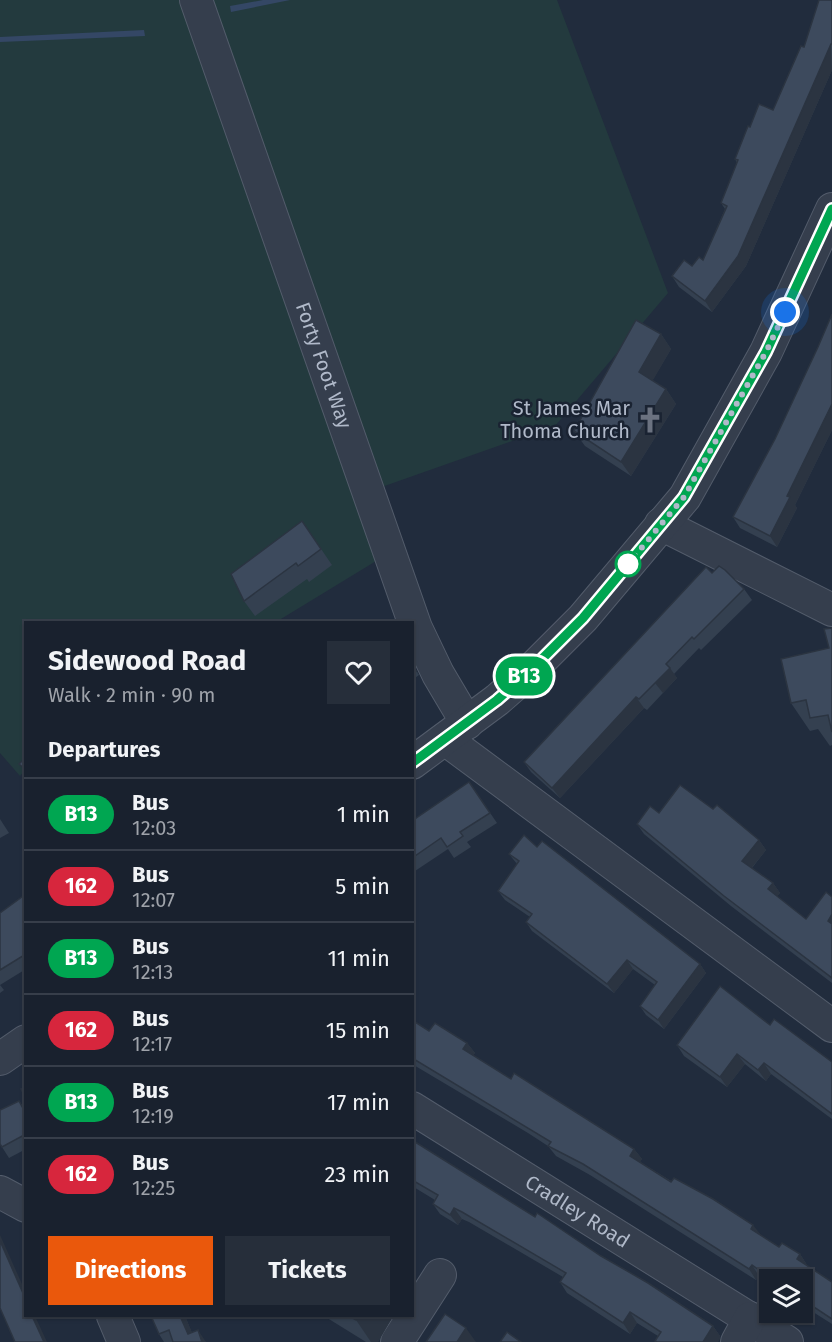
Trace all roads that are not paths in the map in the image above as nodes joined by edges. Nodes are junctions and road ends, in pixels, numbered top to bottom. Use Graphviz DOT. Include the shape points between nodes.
graph roads {
  1 [pos="196,0"];
  2 [pos="832,209"];
  3 [pos="662,524"];
  4 [pos="832,610"];
  5 [pos="414,621"];
  6 [pos="414,622"];
  7 [pos="456,731"];
  8 [pos="414,762"];
  9 [pos="832,1026"];
  10 [pos="24,1042"];
  11 [pos="0,1059"];
  12 [pos="414,1109"];
  13 [pos="0,1192"];
  14 [pos="24,1205"];
  15 [pos="440,1275"];
  16 [pos="414,1316"];
  17 [pos="113,1317"];
  18 [pos="413,1317"];
  19 [pos="743,1324"];
  20 [pos="124,1342"];
  21 [pos="397,1342"];
  22 [pos="787,1342"];
  1 -- 5 [label="street, Forty Foot Way"];
  2 -- 3 [label="street" via="766,352 684,497"];
  3 -- 4 [label="street"];
  3 -- 7 [label="street" via="564,637 497,700"];
  6 -- 7 [label="street, Forty Foot Way" via="438,674"];
  7 -- 8 [label="street"];
  7 -- 9 [label="street"];
  10 -- 11 [label="street"];
  12 -- 19 [label="street, Cradley Road"];
  13 -- 14 [label="street"];
  15 -- 16 [label="street"];
  17 -- 20 [label="street"];
  18 -- 21 [label="street"];
  19 -- 22 [label="street, Cradley Road"];
}
